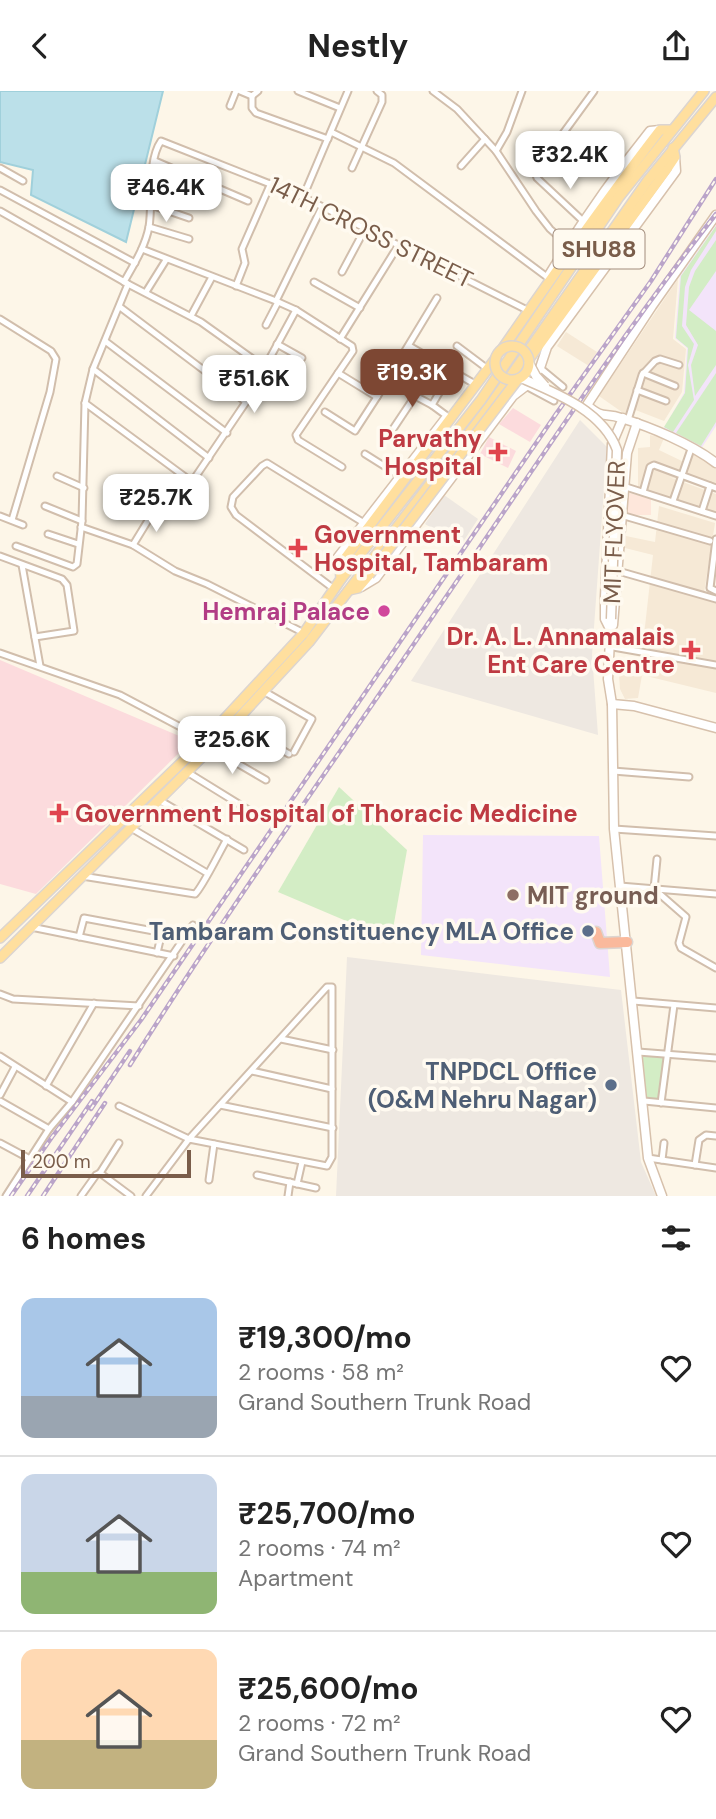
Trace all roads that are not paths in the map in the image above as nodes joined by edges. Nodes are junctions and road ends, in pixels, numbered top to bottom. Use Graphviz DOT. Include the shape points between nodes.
graph roads {
  1 [pos="238,91"];
  2 [pos="258,91"];
  3 [pos="298,91"];
  4 [pos="348,91"];
  5 [pos="377,91"];
  6 [pos="433,91"];
  7 [pos="522,91"];
  8 [pos="594,91"];
  9 [pos="704,91"];
  10 [pos="252,96"];
  11 [pos="716,97"];
  12 [pos="230,106"];
  13 [pos="340,108"];
  14 [pos="660,129"];
  15 [pos="671,130"];
  16 [pos="331,132"];
  17 [pos="328,139"];
  18 [pos="485,139"];
  19 [pos="362,146"];
  20 [pos="496,151"];
  21 [pos="674,152"];
  22 [pos="155,161"];
  23 [pos="461,166"];
  24 [pos="352,168"];
  25 [pos="1,171"];
  26 [pos="23,181"];
  27 [pos="271,183"];
  28 [pos="152,185"];
  29 [pos="0,190"];
  30 [pos="303,197"];
  31 [pos="196,201"];
  32 [pos="248,201"];
  33 [pos="150,205"];
  34 [pos="321,207"];
  35 [pos="0,211"];
  36 [pos="716,215"];
  37 [pos="189,218"];
  38 [pos="583,221"];
  39 [pos="149,227"];
  40 [pos="365,229"];
  41 [pos="189,239"];
  42 [pos="568,245"];
  43 [pos="398,246"];
  44 [pos="142,249"];
  45 [pos="166,260"];
  46 [pos="135,263"];
  47 [pos="342,272"];
  48 [pos="212,277"];
  49 [pos="547,277"];
  50 [pos="314,282"];
  51 [pos="126,283"];
  52 [pos="236,286"];
  53 [pos="146,292"];
  54 [pos="437,298"];
  55 [pos="277,302"];
  56 [pos="120,307"];
  57 [pos="360,307"];
  58 [pos="525,309"];
  59 [pos="296,310"];
  60 [pos="192,313"];
  61 [pos="0,320"];
  62 [pos="266,325"];
  63 [pos="340,339"];
  64 [pos="105,341"];
  65 [pos="277,344"];
  66 [pos="409,346"];
  67 [pos="457,346"];
  68 [pos="503,348"];
  69 [pos="302,358"];
  70 [pos="496,358"];
  71 [pos="529,361"];
  72 [pos="679,365"];
  73 [pos="264,367"];
  74 [pos="485,367"];
  75 [pos="540,368"];
  76 [pos="93,369"];
  77 [pos="452,371"];
  78 [pos="338,373"];
  79 [pos="643,373"];
  80 [pos="261,374"];
  81 [pos="521,381"];
  82 [pos="388,382"];
  83 [pos="473,383"];
  84 [pos="280,386"];
  85 [pos="676,386"];
  86 [pos="563,387"];
  87 [pos="637,390"];
  88 [pos="550,391"];
  89 [pos="415,396"];
  90 [pos="377,397"];
  91 [pos="554,401"];
  92 [pos="666,401"];
  93 [pos="246,402"];
  94 [pos="85,403"];
  95 [pos="432,405"];
  96 [pos="325,412"];
  97 [pos="447,416"];
  98 [pos="626,419"];
  99 [pos="393,429"];
  100 [pos="470,431"];
  101 [pos="227,433"];
  102 [pos="481,440"];
  103 [pos="691,449"];
  104 [pos="365,454"];
  105 [pos="209,458"];
  106 [pos="716,463"];
  107 [pos="342,467"];
  108 [pos="681,475"];
  109 [pos="400,476"];
  110 [pos="57,477"];
  111 [pos="623,486"];
  112 [pos="713,487"];
  113 [pos="84,488"];
  114 [pos="643,492"];
  115 [pos="673,501"];
  116 [pos="45,506"];
  117 [pos="155,509"];
  118 [pos="702,511"];
  119 [pos="621,515"];
  120 [pos="0,516"];
  121 [pos="716,516"];
  122 [pos="12,520"];
  123 [pos="364,523"];
  124 [pos="82,524"];
  125 [pos="23,525"];
  126 [pos="48,534"];
  127 [pos="713,540"];
  128 [pos="78,544"];
  129 [pos="133,545"];
  130 [pos="16,546"];
  131 [pos="0,556"];
  132 [pos="714,561"];
  133 [pos="342,562"];
  134 [pos="22,565"];
  135 [pos="618,571"];
  136 [pos="341,579"];
  137 [pos="334,589"];
  138 [pos="354,589"];
  139 [pos="716,591"];
  140 [pos="716,599"];
  141 [pos="611,624"];
  142 [pos="304,633"];
  143 [pos="35,637"];
  144 [pos="613,647"];
  145 [pos="0,653"];
  146 [pos="716,664"];
  147 [pos="40,666"];
  148 [pos="611,691"];
  149 [pos="265,692"];
  150 [pos="612,704"];
  151 [pos="236,723"];
  152 [pos="716,728"];
  153 [pos="208,744"];
  154 [pos="612,771"];
  155 [pos="187,772"];
  156 [pos="689,777"];
  157 [pos="266,781"];
  158 [pos="159,800"];
  159 [pos="255,814"];
  160 [pos="130,828"];
  161 [pos="614,829"];
  162 [pos="716,836"];
  163 [pos="227,839"];
  164 [pos="244,850"];
  165 [pos="657,859"];
  166 [pos="207,873"];
  167 [pos="82,876"];
  168 [pos="620,886"];
  169 [pos="654,889"];
  170 [pos="716,894"];
  171 [pos="193,925"];
  172 [pos="31,927"];
  173 [pos="596,932"];
  174 [pos="79,937"];
  175 [pos="0,938"];
  176 [pos="627,942"];
  177 [pos="157,953"];
  178 [pos="174,956"];
  179 [pos="0,958"];
  180 [pos="716,968"];
  181 [pos="0,994"];
  182 [pos="633,1001"];
  183 [pos="94,1003"];
  184 [pos="674,1005"];
  185 [pos="139,1006"];
  186 [pos="716,1008"];
  187 [pos="281,1039"];
  188 [pos="332,1051"];
  189 [pos="638,1052"];
  190 [pos="667,1055"];
  191 [pos="0,1056"];
  192 [pos="716,1058"];
  193 [pos="15,1067"];
  194 [pos="252,1071"];
  195 [pos="46,1086"];
  196 [pos="332,1089"];
  197 [pos="0,1095"];
  198 [pos="0,1101"];
  199 [pos="644,1101"];
  200 [pos="72,1102"];
  201 [pos="661,1103"];
  202 [pos="220,1105"];
  203 [pos="119,1107"];
  204 [pos="716,1108"];
  205 [pos="333,1128"];
  206 [pos="49,1129"];
  207 [pos="716,1136"];
  208 [pos="189,1139"];
  209 [pos="0,1143"];
  210 [pos="119,1143"];
  211 [pos="664,1143"];
  212 [pos="214,1144"];
  213 [pos="648,1158"];
  214 [pos="30,1159"];
  215 [pos="662,1160"];
  216 [pos="302,1162"];
  217 [pos="695,1165"];
  218 [pos="716,1168"];
  219 [pos="100,1173"];
  220 [pos="257,1175"];
  221 [pos="209,1180"];
  222 [pos="294,1183"];
  223 [pos="0,1187"];
  224 [pos="316,1188"];
  225 [pos="8,1194"];
  226 [pos="81,1196"];
  227 [pos="131,1196"];
  228 [pos="146,1196"];
  229 [pos="288,1196"];
  230 [pos="662,1196"];
  1 -- 10 [label="street"];
  1 -- 12 [label="street"];
  2 -- 10 [label="street"];
  3 -- 13 [label="street"];
  4 -- 13 [label="street"];
  5 -- 19 [label="street" via="383,98"];
  6 -- 18 [label="street"];
  7 -- 20 [label="street"];
  8 -- 38 [label="street" via="535,172"];
  9 -- 15 [label="main road, SHU88"];
  10 -- 17 [label="street" via="256,113"];
  11 -- 21 [label="main road, SHU88"];
  13 -- 16 [label="street"];
  14 -- 15 [label="main road"];
  14 -- 38 [label="street" via="650,131"];
  14 -- 68 [label="main road"];
  15 -- 136 [label="main road, SHU88" via="618,197 481,400"];
  16 -- 17 [label="street"];
  16 -- 19 [label="street"];
  17 -- 30 [label="street"];
  18 -- 20 [label="street"];
  18 -- 23 [label="street"];
  19 -- 24 [label="street"];
  19 -- 49 [label="street" via="394,163"];
  20 -- 42 [label="street" via="543,220"];
  21 -- 71 [label="main road" via="667,169"];
  21 -- 75 [label="street" via="676,171 547,347"];
  21 -- 100 [label="main road, SHU88" via="648,180"];
  22 -- 27 [label="street, 14TH CROSS STREET" via="159,143 164,141"];
  22 -- 28 [label="street"];
  22 -- 32 [label="street"];
  25 -- 26 [label="street"];
  27 -- 30 [label="street, 14TH CROSS STREET"];
  27 -- 52 [label="street" via="242,249 245,263"];
  28 -- 31 [label="street"];
  28 -- 33 [label="street"];
  29 -- 46 [label="street"];
  30 -- 34 [label="street, 14TH CROSS STREET"];
  33 -- 37 [label="street"];
  33 -- 39 [label="street"];
  34 -- 40 [label="street, 14TH CROSS STREET"];
  34 -- 55 [label="street"];
  35 -- 51 [label="street"];
  36 -- 98 [label="street" via="587,403 604,417"];
  38 -- 42 [label="street"];
  39 -- 41 [label="street"];
  39 -- 44 [label="street"];
  40 -- 43 [label="street, 14TH CROSS STREET"];
  40 -- 47 [label="street"];
  42 -- 49 [label="street"];
  43 -- 57 [label="street"];
  43 -- 58 [label="street, 14TH CROSS STREET"];
  44 -- 45 [label="street"];
  44 -- 46 [label="street"];
  45 -- 48 [label="street"];
  45 -- 53 [label="street"];
  46 -- 51 [label="street"];
  48 -- 52 [label="street"];
  48 -- 60 [label="street"];
  49 -- 58 [label="street"];
  50 -- 57 [label="street"];
  51 -- 53 [label="street"];
  51 -- 56 [label="street"];
  52 -- 55 [label="street"];
  53 -- 73 [label="street" via="201,322"];
  54 -- 66 [label="street"];
  55 -- 59 [label="street"];
  55 -- 62 [label="street"];
  56 -- 64 [label="street"];
  56 -- 93 [label="street"];
  57 -- 63 [label="street"];
  58 -- 74 [label="street"];
  59 -- 63 [label="street"];
  59 -- 65 [label="street"];
  61 -- 122 [label="street" via="51,351 56,359"];
  63 -- 78 [label="street" via="353,347"];
  64 -- 76 [label="street"];
  64 -- 101 [label="street"];
  65 -- 69 [label="street"];
  65 -- 73 [label="street"];
  66 -- 77 [label="street"];
  66 -- 82 [label="street"];
  67 -- 74 [label="street"];
  68 -- 70 [label="main road, bridge"];
  68 -- 71 [label="main road, bridge" via="519,347"];
  70 -- 81 [label="main road, bridge" via="498,373"];
  70 -- 133 [label="main road"];
  71 -- 81 [label="main road, bridge"];
  71 -- 88 [label="street, MIT FLYOVER, bridge"];
  72 -- 79 [label="street" via="657,359"];
  73 -- 80 [label="street"];
  74 -- 83 [label="street"];
  75 -- 81 [label="street"];
  75 -- 86 [label="street"];
  76 -- 94 [label="street"];
  76 -- 105 [label="street"];
  77 -- 83 [label="street"];
  77 -- 95 [label="street"];
  78 -- 90 [label="street"];
  78 -- 107 [label="street" via="296,437"];
  79 -- 85 [label="street"];
  79 -- 87 [label="street"];
  80 -- 84 [label="street"];
  80 -- 93 [label="street"];
  81 -- 88 [label="street, MIT FLYOVER, bridge"];
  81 -- 91 [label="street"];
  81 -- 102 [label="street"];
  81 -- 138 [label="main road, bridge"];
  82 -- 89 [label="street"];
  82 -- 90 [label="street"];
  83 -- 97 [label="street"];
  87 -- 92 [label="street"];
  87 -- 98 [label="street"];
  88 -- 141 [label="street, MIT FLYOVER, bridge" via="598,419 617,450"];
  89 -- 95 [label="street"];
  89 -- 99 [label="street"];
  90 -- 96 [label="street" via="355,431"];
  93 -- 101 [label="street"];
  94 -- 105 [label="street" via="188,479 194,479"];
  94 -- 113 [label="street"];
  95 -- 97 [label="street"];
  97 -- 109 [label="street"];
  98 -- 103 [label="street"];
  98 -- 111 [label="street" via="629,442"];
  98 -- 141 [label="street" via="612,444 605,597 605,619"];
  100 -- 102 [label="main road"];
  100 -- 138 [label="main road, SHU88"];
  101 -- 105 [label="street"];
  102 -- 138 [label="street" via="376,578"];
  103 -- 106 [label="street"];
  103 -- 108 [label="street"];
  104 -- 109 [label="street"];
  108 -- 112 [label="street"];
  108 -- 114 [label="street" via="652,465"];
  108 -- 115 [label="street"];
  109 -- 123 [label="street"];
  110 -- 113 [label="street"];
  111 -- 114 [label="street"];
  111 -- 119 [label="street"];
  112 -- 118 [label="street"];
  113 -- 124 [label="street"];
  114 -- 115 [label="street"];
  115 -- 118 [label="street"];
  116 -- 124 [label="street"];
  117 -- 129 [label="street"];
  118 -- 121 [label="street"];
  119 -- 127 [label="street"];
  119 -- 135 [label="street"];
  120 -- 122 [label="street"];
  122 -- 125 [label="street"];
  123 -- 133 [label="street" via="338,558"];
  123 -- 137 [label="street" via="267,463 233,496 231,507 236,515"];
  124 -- 128 [label="street"];
  124 -- 129 [label="street"];
  126 -- 128 [label="street"];
  127 -- 132 [label="street"];
  128 -- 130 [label="street" via="73,566"];
  129 -- 142 [label="street" via="175,571"];
  131 -- 134 [label="street"];
  132 -- 139 [label="street" via="710,589"];
  133 -- 136 [label="main road"];
  134 -- 143 [label="street"];
  134 -- 143 [label="street" via="65,581 71,604 74,631"];
  135 -- 140 [label="street"];
  135 -- 141 [label="street"];
  136 -- 137 [label="main road, SHU88"];
  137 -- 142 [label="main road, SHU88"];
  138 -- 149 [label="main road, SHU88"];
  141 -- 144 [label="street"];
  141 -- 148 [label="street"];
  142 -- 153 [label="main road, SHU88"];
  143 -- 147 [label="street"];
  144 -- 146 [label="street"];
  144 -- 148 [label="street"];
  145 -- 147 [label="street"];
  147 -- 153 [label="street" via="120,695"];
  148 -- 150 [label="street"];
  149 -- 151 [label="main road, SHU88"];
  149 -- 151 [label="street" via="312,719 291,753"];
  150 -- 152 [label="street"];
  150 -- 154 [label="street"];
  151 -- 153 [label="main road, SHU88"];
  153 -- 155 [label="main road, SHU88"];
  153 -- 157 [label="street"];
  153 -- 175 [label="main road, SHU88"];
  154 -- 156 [label="street"];
  154 -- 161 [label="street"];
  155 -- 158 [label="main road, SHU88"];
  155 -- 159 [label="street"];
  158 -- 160 [label="main road, SHU88"];
  158 -- 163 [label="street"];
  160 -- 166 [label="street"];
  160 -- 167 [label="main road, SHU88"];
  161 -- 162 [label="street"];
  161 -- 168 [label="street"];
  163 -- 164 [label="street"];
  163 -- 166 [label="street"];
  165 -- 169 [label="street"];
  166 -- 167 [label="street" via="198,892 191,894"];
  167 -- 172 [label="main road, SHU88"];
  168 -- 169 [label="street"];
  168 -- 176 [label="street"];
  169 -- 170 [label="street"];
  169 -- 180 [label="street" via="685,917 681,948"];
  171 -- 178 [label="street"];
  172 -- 174 [label="street"];
  172 -- 179 [label="main road, SHU88"];
  173 -- 176 [label="highway" via="600,943"];
  174 -- 177 [label="street"];
  174 -- 177 [label="street" via="84,918 159,932"];
  176 -- 182 [label="street"];
  177 -- 178 [label="street"];
  178 -- 185 [label="street"];
  181 -- 183 [label="street" via="13,999"];
  182 -- 184 [label="street"];
  182 -- 189 [label="street"];
  183 -- 185 [label="street"];
  183 -- 195 [label="street"];
  184 -- 186 [label="street"];
  184 -- 190 [label="street"];
  185 -- 200 [label="street"];
  187 -- 188 [label="street"];
  187 -- 188 [label="street" via="331,987"];
  187 -- 194 [label="street"];
  188 -- 196 [label="street"];
  189 -- 190 [label="street"];
  189 -- 199 [label="street"];
  190 -- 192 [label="street"];
  190 -- 201 [label="street"];
  191 -- 193 [label="street"];
  193 -- 195 [label="street"];
  193 -- 197 [label="street"];
  194 -- 196 [label="street"];
  194 -- 202 [label="street"];
  195 -- 200 [label="street"];
  196 -- 205 [label="street"];
  198 -- 206 [label="street"];
  199 -- 201 [label="street"];
  199 -- 213 [label="street"];
  200 -- 206 [label="street"];
  201 -- 204 [label="street"];
  202 -- 205 [label="street"];
  202 -- 208 [label="street"];
  203 -- 208 [label="street"];
  205 -- 216 [label="street" via="330,1163 323,1167"];
  206 -- 214 [label="street"];
  207 -- 217 [label="street" via="699,1140"];
  208 -- 212 [label="street"];
  208 -- 228 [label="street"];
  209 -- 214 [label="street"];
  210 -- 219 [label="street"];
  211 -- 215 [label="street"];
  212 -- 216 [label="street"];
  212 -- 221 [label="street"];
  213 -- 215 [label="street"];
  213 -- 230 [label="street"];
  214 -- 225 [label="street"];
  215 -- 217 [label="street"];
  216 -- 222 [label="street"];
  217 -- 218 [label="street"];
  219 -- 226 [label="street"];
  219 -- 227 [label="street"];
  220 -- 222 [label="street"];
  222 -- 224 [label="street"];
  222 -- 229 [label="street"];
  223 -- 225 [label="street"];
}
